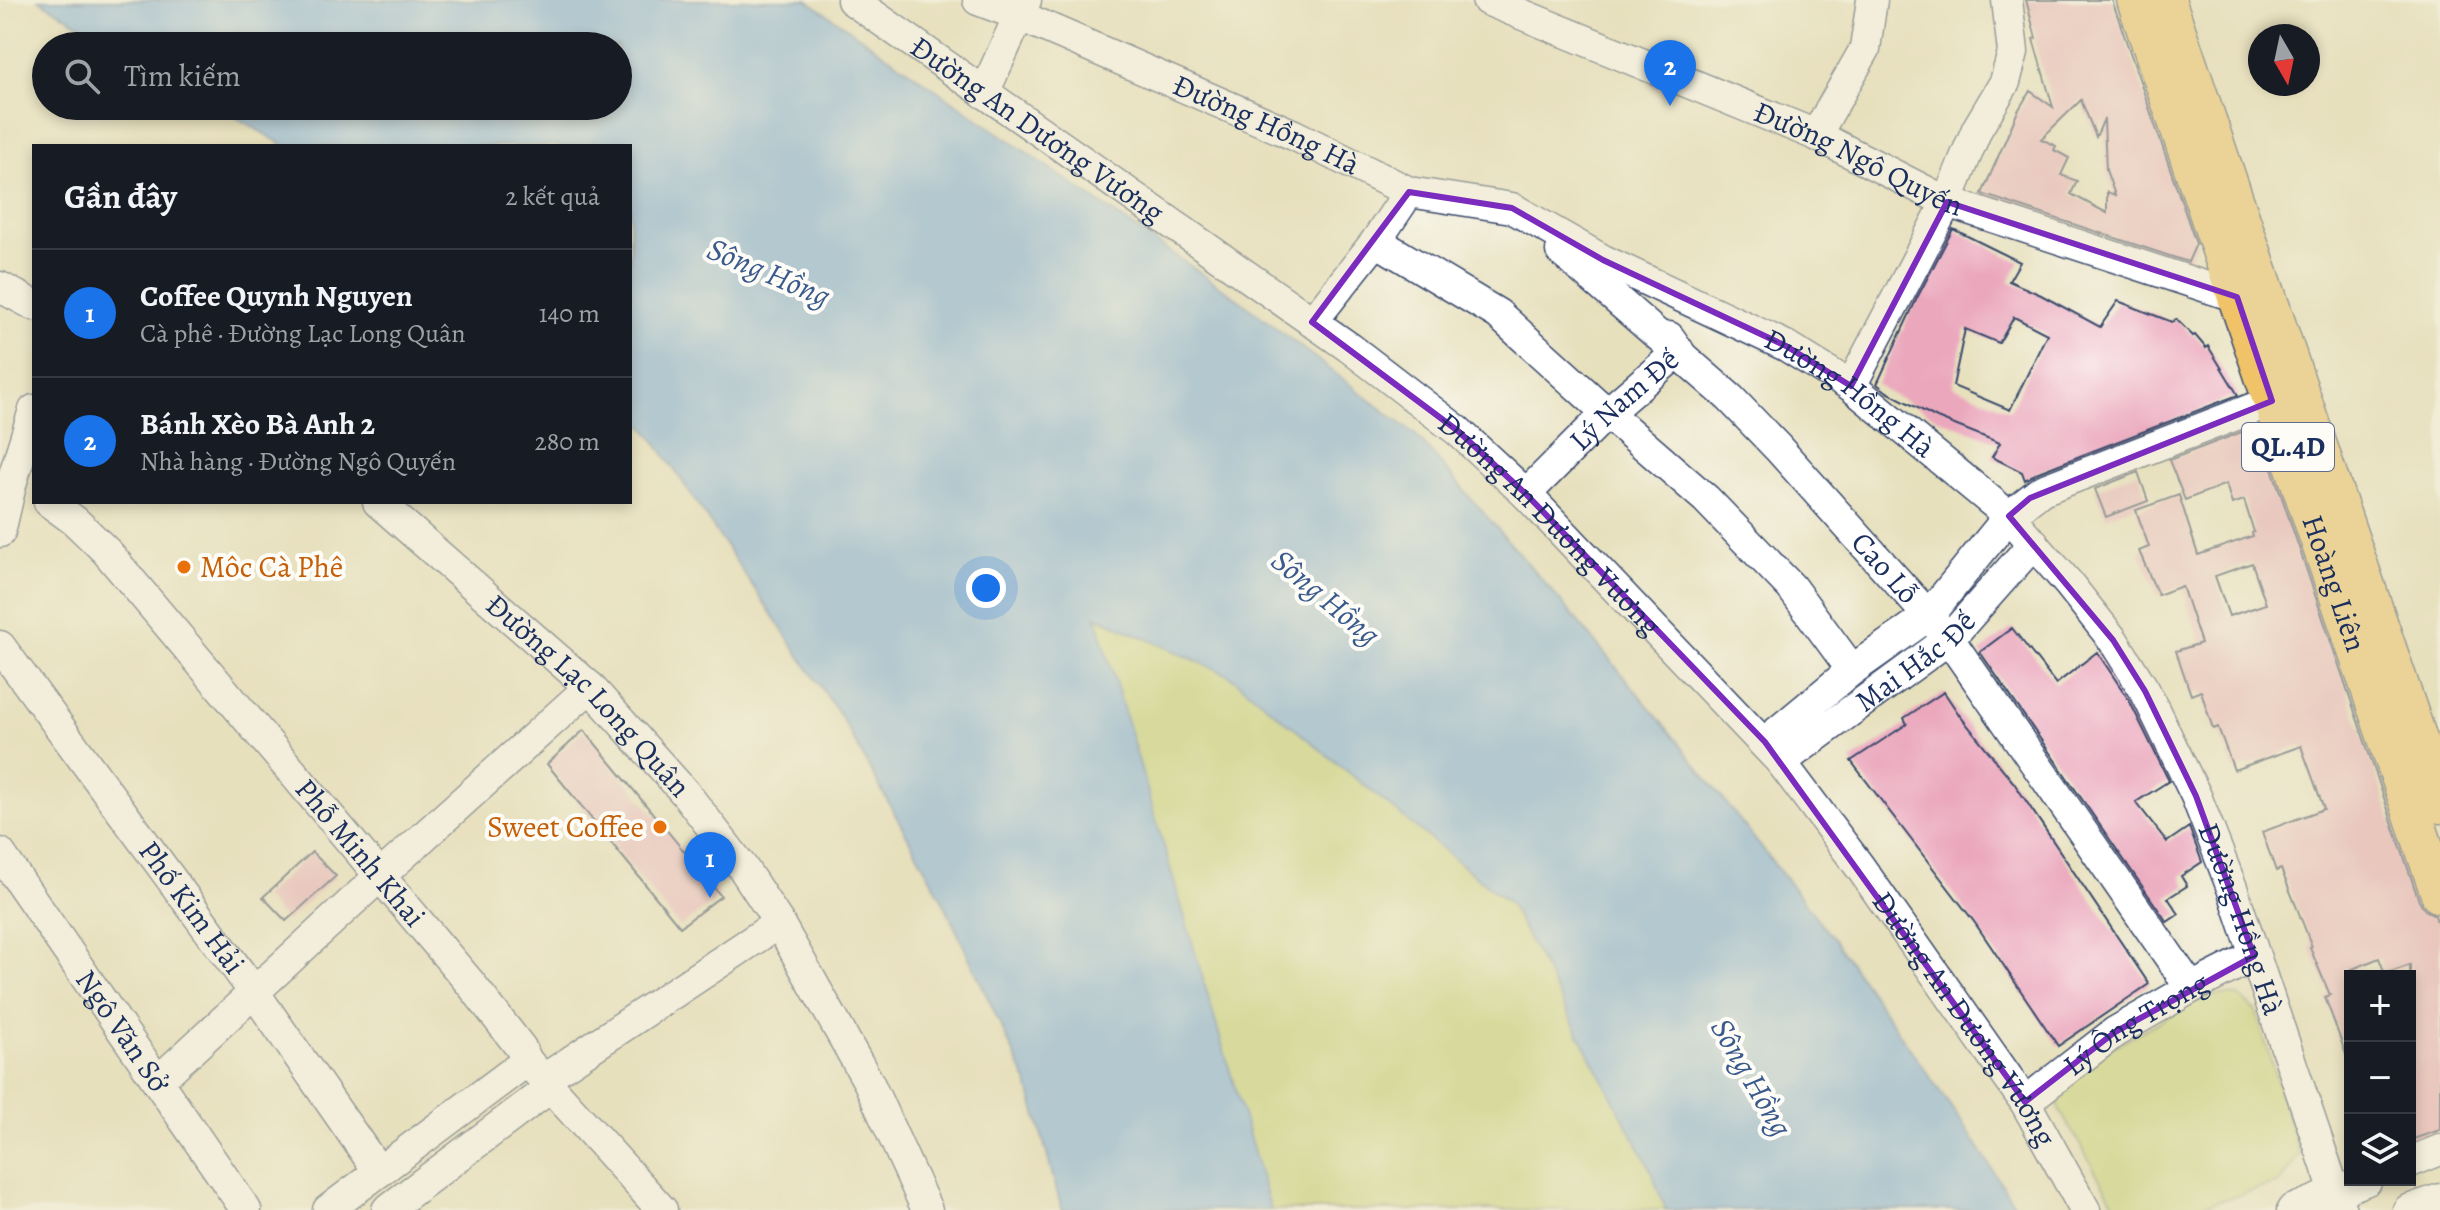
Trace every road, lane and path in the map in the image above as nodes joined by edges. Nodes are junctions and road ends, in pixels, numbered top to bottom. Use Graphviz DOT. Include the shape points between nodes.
graph roads {
  1 [pos="852,0"];
  2 [pos="978,0"];
  3 [pos="1487,0"];
  4 [pos="1872,0"];
  5 [pos="2007,0"];
  6 [pos="2136,0"];
  7 [pos="2166,0"];
  8 [pos="1022,7"];
  9 [pos="984,93"];
  10 [pos="1816,135"];
  11 [pos="1409,192"];
  12 [pos="1947,202"];
  13 [pos="1512,208"];
  14 [pos="1376,241"];
  15 [pos="0,287"];
  16 [pos="2252,293"];
  17 [pos="1678,295"];
  18 [pos="32,304"];
  19 [pos="1312,322"];
  20 [pos="1679,351"];
  21 [pos="1851,386"];
  22 [pos="2272,401"];
  23 [pos="1607,413"];
  24 [pos="32,418"];
  25 [pos="15,483"];
  26 [pos="1526,494"];
  27 [pos="52,504"];
  28 [pos="380,504"];
  29 [pos="2009,516"];
  30 [pos="0,532"];
  31 [pos="2034,543"];
  32 [pos="1928,616"];
  33 [pos="1949,639"];
  34 [pos="0,646"];
  35 [pos="1852,670"];
  36 [pos="590,687"];
  37 [pos="1773,752"];
  38 [pos="2440,804"];
  39 [pos="0,853"];
  40 [pos="381,875"];
  41 [pos="2440,894"];
  42 [pos="779,923"];
  43 [pos="2254,956"];
  44 [pos="2191,988"];
  45 [pos="254,992"];
  46 [pos="541,1076"];
  47 [pos="158,1081"];
  48 [pos="2025,1102"];
  49 [pos="2440,1150"];
  50 [pos="2416,1160"];
  51 [pos="379,1172"];
  52 [pos="2359,1186"];
  53 [pos="2440,1199"];
  54 [pos="2339,1201"];
  55 [pos="246,1210"];
  56 [pos="328,1210"];
  57 [pos="387,1210"];
  58 [pos="662,1210"];
  59 [pos="927,1210"];
  60 [pos="2085,1210"];
  61 [pos="2292,1210"];
  62 [pos="2408,1210"];
  1 -- 9 [label="street, Đường An Dương Vương"];
  2 -- 8 [label="street, Đường Hồng Hà"];
  3 -- 10 [label="street, Đường Ngô Quyến"];
  4 -- 10 [label="street" via="1865,49"];
  5 -- 12 [label="street" via="2013,52 2005,82 1977,129"];
  6 -- 16 [label="main road, Hoàng Liên / QL.4D"];
  7 -- 16 [label="main road, Hoàng Liên / QL.4D"];
  8 -- 9 [label="street"];
  8 -- 11 [label="street, Đường Hồng Hà"];
  9 -- 19 [label="street, Đường An Dương Vương"];
  10 -- 12 [label="street, Đường Ngô Quyến"];
  11 -- 13 [label="street, Đường Hồng Hà"];
  11 -- 14 [label="street"];
  12 -- 16 [label="street, Đường Ngô Quyến"];
  12 -- 21 [label="street"];
  13 -- 17 [label="street, Đường Hồng Hà"];
  13 -- 20 [label="street, Cao Lỗ"];
  14 -- 19 [label="street"];
  14 -- 23 [label="street" via="1498,314"];
  15 -- 18 [label="street"];
  16 -- 22 [label="main road, Hoàng Liên / QL.4D"];
  16 -- 38 [label="main road, Hoàng Liên / QL.4D"];
  17 -- 20 [label="street, Lý Nam Đế" via="1663,330"];
  17 -- 21 [label="street, Đường Hồng Hà" via="1786,346"];
  19 -- 26 [label="street, Đường An Dương Vương" via="1458,431"];
  20 -- 23 [label="street, Lý Nam Đế"];
  20 -- 32 [label="street, Cao Lỗ" via="1778,448"];
  21 -- 29 [label="street, Đường Hồng Hà"];
  22 -- 29 [label="street, Mai Hắc Đế" via="2042,490"];
  22 -- 41 [label="main road, Hoàng Liên / QL.4D"];
  23 -- 26 [label="street, Lý Nam Đế"];
  23 -- 35 [label="street" via="1706,499 1791,587"];
  24 -- 25 [label="street"];
  25 -- 30 [label="street"];
  26 -- 37 [label="street, Đường An Dương Vương"];
  27 -- 40 [label="street, Phỗ Minh Khai" via="106,551"];
  28 -- 36 [label="street, Đường Lạc Long Quân"];
  29 -- 31 [label="street, Đường Hồng Hà"];
  29 -- 32 [label="street, Mai Hắc Đế"];
  31 -- 33 [label="street, Mai Hắc Đế"];
  31 -- 43 [label="street, Đường Hồng Hà" via="2113,640 2145,691 2196,796"];
  32 -- 33 [label="street, Cao Lỗ"];
  32 -- 35 [label="street, Mai Hắc Đế"];
  33 -- 37 [label="street, Mai Hắc Đế"];
  33 -- 44 [label="street, Cao Lỗ"];
  34 -- 45 [label="street, Phố Kim Hải"];
  35 -- 37 [label="street, Mai Hắc Đế"];
  36 -- 40 [label="street"];
  36 -- 42 [label="street, Đường Lạc Long Quân" via="686,794"];
  37 -- 48 [label="street, Đường An Dương Vương"];
  39 -- 47 [label="street, Ngô Văn Sở"];
  40 -- 45 [label="street"];
  40 -- 46 [label="street, Phỗ Minh Khai"];
  42 -- 46 [label="street"];
  42 -- 59 [label="street, Đường Lạc Long Quân" via="869,1083"];
  43 -- 44 [label="street, Lý Ông Trọng"];
  43 -- 54 [label="street, Đường Hồng Hà"];
  44 -- 48 [label="street, Lý Ông Trọng" via="2115,1032"];
  45 -- 47 [label="street"];
  45 -- 51 [label="street, Phố Kim Hải"];
  46 -- 51 [label="street"];
  46 -- 57 [label="street"];
  46 -- 58 [label="street, Phỗ Minh Khai"];
  47 -- 55 [label="street, Ngô Văn Sở"];
  48 -- 60 [label="street, Đường An Dương Vương"];
  49 -- 50 [label="street"];
  51 -- 56 [label="street"];
  52 -- 54 [label="street"];
  53 -- 62 [label="street"];
  54 -- 61 [label="street"];
}
